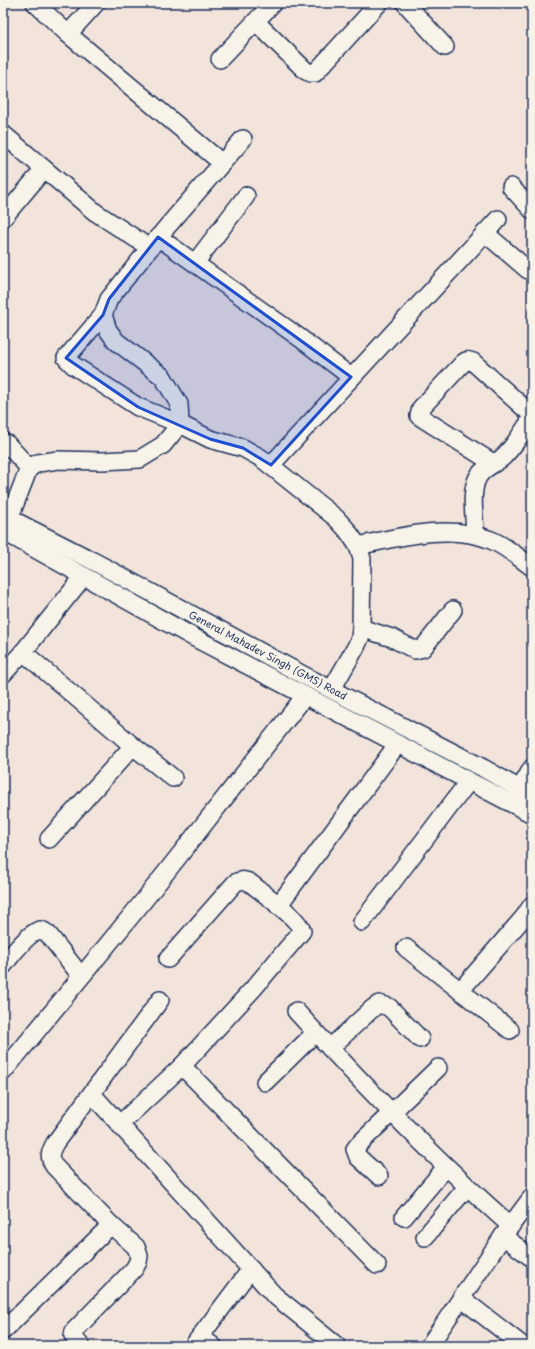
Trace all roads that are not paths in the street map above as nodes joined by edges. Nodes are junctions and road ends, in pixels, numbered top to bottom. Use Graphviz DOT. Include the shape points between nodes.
graph roads {
  1 [pos="35,3"];
  2 [pos="96,3"];
  3 [pos="273,3"];
  4 [pos="379,3"];
  5 [pos="405,3"];
  6 [pos="256,22"];
  7 [pos="68,34"];
  8 [pos="445,47"];
  9 [pos="220,59"];
  10 [pos="3,134"];
  11 [pos="243,139"];
  12 [pos="222,163"];
  13 [pos="44,168"];
  14 [pos="511,187"];
  15 [pos="246,196"];
  16 [pos="532,210"];
  17 [pos="3,218"];
  18 [pos="498,219"];
  19 [pos="485,233"];
  20 [pos="154,243"];
  21 [pos="195,264"];
  22 [pos="528,270"];
  23 [pos="103,315"];
  24 [pos="351,377"];
  25 [pos="532,415"];
  26 [pos="532,418"];
  27 [pos="180,424"];
  28 [pos="3,442"];
  29 [pos="493,463"];
  30 [pos="271,465"];
  31 [pos="29,468"];
  32 [pos="5,522"];
  33 [pos="475,535"];
  34 [pos="358,546"];
  35 [pos="532,567"];
  36 [pos="84,576"];
  37 [pos="453,610"];
  38 [pos="361,628"];
  39 [pos="23,652"];
  40 [pos="3,674"];
  41 [pos="332,689"];
  42 [pos="305,696"];
  43 [pos="398,745"];
  44 [pos="133,746"];
  45 [pos="532,768"];
  46 [pos="173,778"];
  47 [pos="469,782"];
  48 [pos="526,793"];
  49 [pos="532,814"];
  50 [pos="49,839"];
  51 [pos="278,906"];
  52 [pos="529,915"];
  53 [pos="362,922"];
  54 [pos="406,948"];
  55 [pos="168,959"];
  56 [pos="3,966"];
  57 [pos="81,976"];
  58 [pos="460,991"];
  59 [pos="160,1000"];
  60 [pos="296,1011"];
  61 [pos="510,1030"];
  62 [pos="315,1033"];
  63 [pos="420,1039"];
  64 [pos="330,1048"];
  65 [pos="182,1066"];
  66 [pos="438,1068"];
  67 [pos="3,1072"];
  68 [pos="265,1082"];
  69 [pos="92,1094"];
  70 [pos="391,1112"];
  71 [pos="120,1124"];
  72 [pos="446,1167"];
  73 [pos="379,1176"];
  74 [pos="467,1187"];
  75 [pos="532,1197"];
  76 [pos="404,1217"];
  77 [pos="111,1225"];
  78 [pos="507,1231"];
  79 [pos="425,1237"];
  80 [pos="532,1258"];
  81 [pos="377,1265"];
  82 [pos="251,1269"];
  83 [pos="460,1298"];
  84 [pos="3,1331"];
  85 [pos="202,1343"];
  86 [pos="77,1345"];
  87 [pos="337,1346"];
  88 [pos="429,1346"];
  89 [pos="523,1346"];
  1 -- 7 [label="street"];
  2 -- 7 [label="street"];
  3 -- 6 [label="street"];
  4 -- 6 [label="street" via="316,73 306,71"];
  5 -- 8 [label="street"];
  6 -- 9 [label="street"];
  7 -- 12 [label="street"];
  10 -- 13 [label="street"];
  11 -- 12 [label="street"];
  12 -- 20 [label="street"];
  13 -- 17 [label="street"];
  13 -- 20 [label="street" via="95,212"];
  14 -- 16 [label="street"];
  15 -- 21 [label="street"];
  18 -- 19 [label="street"];
  19 -- 22 [label="street"];
  19 -- 24 [label="street"];
  20 -- 21 [label="street"];
  20 -- 23 [label="street" via="109,299"];
  21 -- 24 [label="street"];
  23 -- 27 [label="street" via="108,330 116,341 163,377 179,404"];
  23 -- 27 [label="street" via="66,358 138,407"];
  24 -- 30 [label="street"];
  25 -- 29 [label="street" via="469,360 466,360 421,408 419,416"];
  26 -- 29 [label="street" via="509,450"];
  27 -- 30 [label="street" via="210,439 243,448"];
  27 -- 31 [label="street" via="163,444 140,459 58,460 38,463"];
  28 -- 31 [label="street"];
  29 -- 33 [label="street" via="477,478 474,502"];
  30 -- 34 [label="street" via="336,518"];
  31 -- 32 [label="street"];
  32 -- 36 [label="street"];
  32 -- 41 [label="street, General Mahadev Singh (GMS) Road" via="93,561"];
  33 -- 34 [label="street" via="453,532 420,534"];
  33 -- 35 [label="street" via="492,540"];
  34 -- 38 [label="street" via="362,559"];
  36 -- 39 [label="street"];
  36 -- 42 [label="street"];
  37 -- 38 [label="street" via="419,650"];
  38 -- 41 [label="street" via="356,647"];
  39 -- 40 [label="street"];
  39 -- 44 [label="street"];
  41 -- 48 [label="street, General Mahadev Singh (GMS) Road"];
  42 -- 43 [label="street"];
  42 -- 57 [label="street"];
  43 -- 47 [label="street"];
  43 -- 51 [label="street"];
  44 -- 46 [label="street"];
  44 -- 50 [label="street"];
  45 -- 48 [label="street"];
  47 -- 49 [label="street"];
  47 -- 53 [label="street"];
  51 -- 55 [label="street" via="249,882 239,881"];
  51 -- 65 [label="street" via="300,926 302,932"];
  52 -- 58 [label="street"];
  54 -- 58 [label="street"];
  56 -- 57 [label="street" via="31,934 42,930"];
  57 -- 67 [label="street"];
  58 -- 61 [label="street"];
  59 -- 69 [label="street"];
  60 -- 62 [label="street"];
  62 -- 64 [label="street"];
  62 -- 68 [label="street"];
  63 -- 64 [label="street" via="389,1007 379,1004"];
  64 -- 70 [label="street"];
  65 -- 71 [label="street"];
  65 -- 81 [label="street"];
  66 -- 70 [label="street"];
  69 -- 71 [label="street"];
  69 -- 77 [label="street" via="55,1143 50,1160"];
  70 -- 72 [label="street"];
  70 -- 73 [label="street" via="356,1149 358,1157"];
  71 -- 82 [label="street"];
  72 -- 74 [label="street"];
  72 -- 76 [label="street"];
  74 -- 78 [label="street"];
  74 -- 79 [label="street"];
  75 -- 78 [label="street"];
  77 -- 84 [label="street"];
  77 -- 86 [label="street" via="136,1248 138,1262 74,1331 73,1336"];
  78 -- 80 [label="street"];
  78 -- 83 [label="street"];
  82 -- 85 [label="street"];
  82 -- 87 [label="street" via="274,1295"];
  83 -- 88 [label="street"];
  83 -- 89 [label="street"];
}
